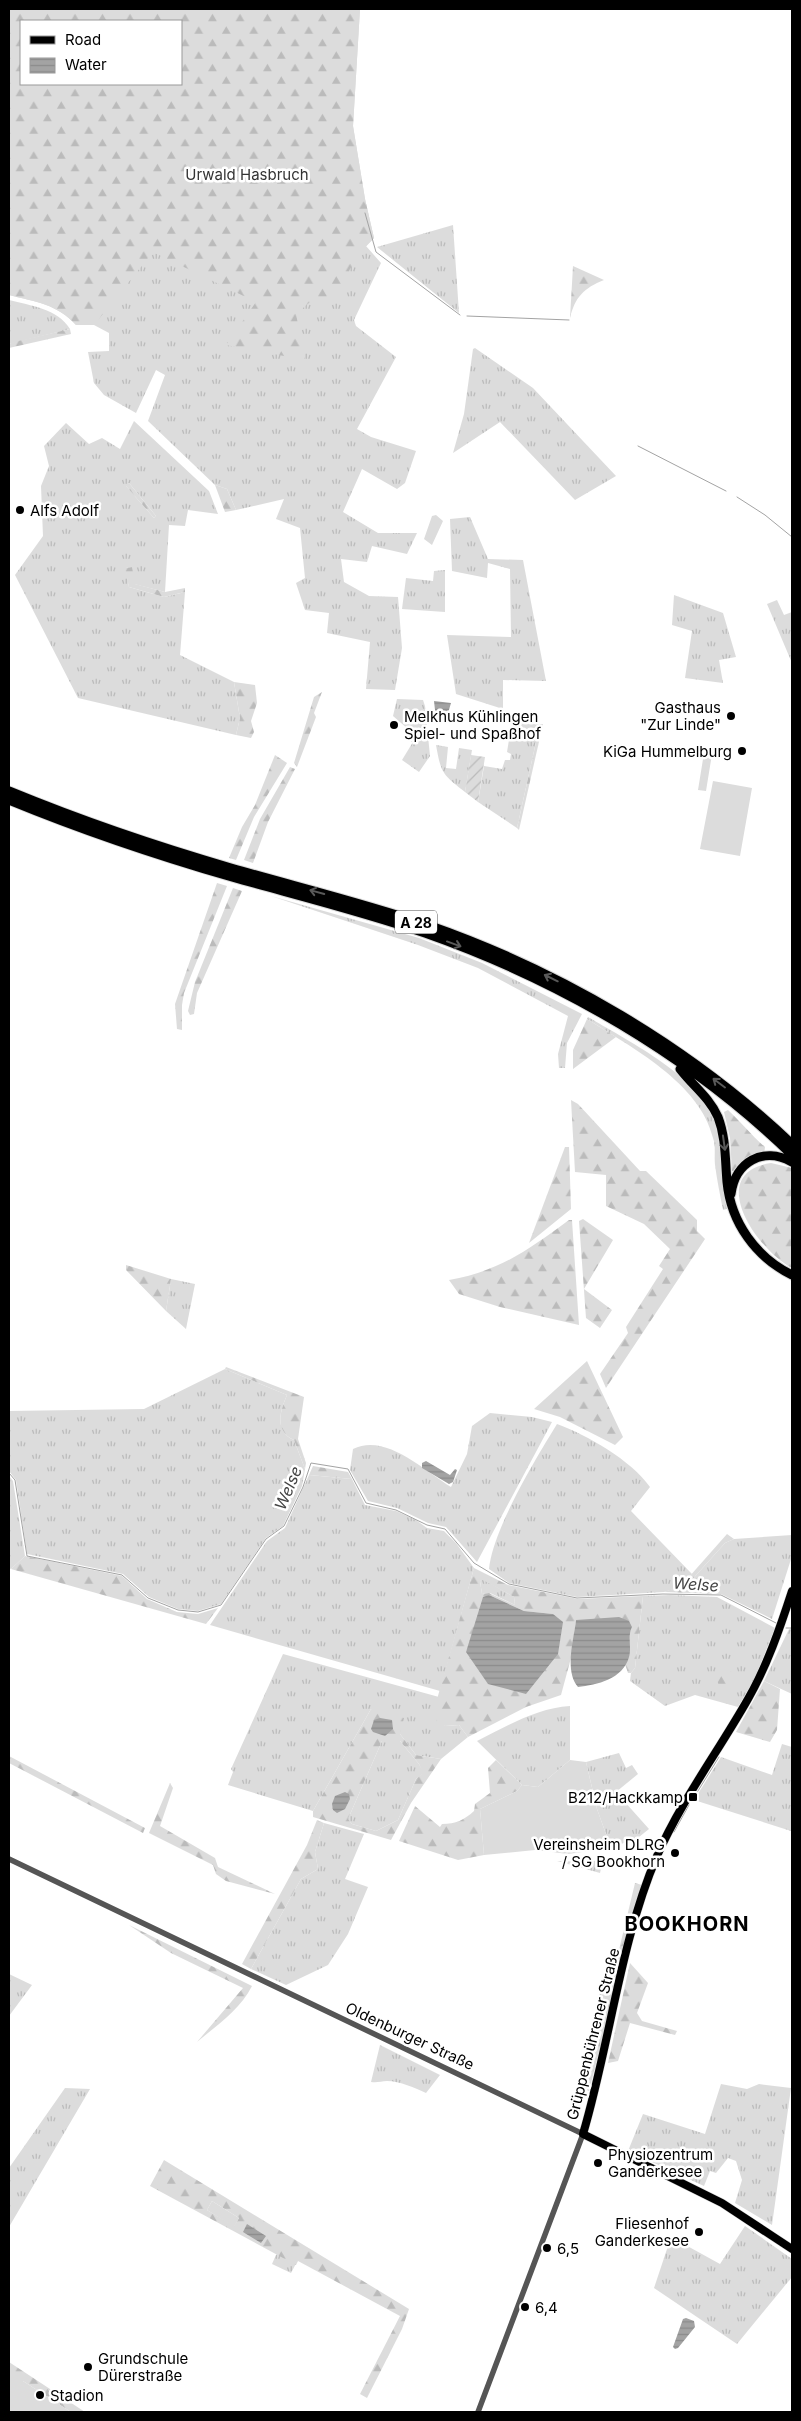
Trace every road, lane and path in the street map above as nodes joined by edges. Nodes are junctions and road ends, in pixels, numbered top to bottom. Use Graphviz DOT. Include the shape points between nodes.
graph roads {
  1 [pos="9,791"];
  2 [pos="9,800"];
  3 [pos="672,1059"];
  4 [pos="792,1144"];
  5 [pos="792,1155"];
  6 [pos="792,1162"];
  7 [pos="730,1199"];
  8 [pos="792,1275"];
  9 [pos="792,1591"];
  10 [pos="9,1859"];
  11 [pos="584,2134"];
  12 [pos="792,2249"];
  13 [pos="478,2412"];
  4 -- 1 [label="highway, A 28, one-way" via="730,1092 661,1042 584,996 502,955 365,905 109,831"];
  2 -- 3 [label="highway, A 28, one-way" via="144,851 353,910 462,947 578,1001"];
  3 -- 5 [label="highway, A 28" via="725,1098"];
  3 -- 7 [label="highway, one-way" via="703,1092 718,1117 725,1147"];
  6 -- 7 [label="highway" via="771,1155 749,1161 735,1177"];
  7 -- 8 [label="highway" via="740,1226 754,1247 770,1262"];
  9 -- 11 [label="main road, Grüppenbührener Straße" via="749,1698 672,1825 646,1885"];
  10 -- 11 [label="street, Oldenburger Straße"];
  11 -- 12 [label="main road, Oldenburger Straße" via="722,2202"];
  11 -- 13 [label="street, Grüppenbührener Straße"];
}
